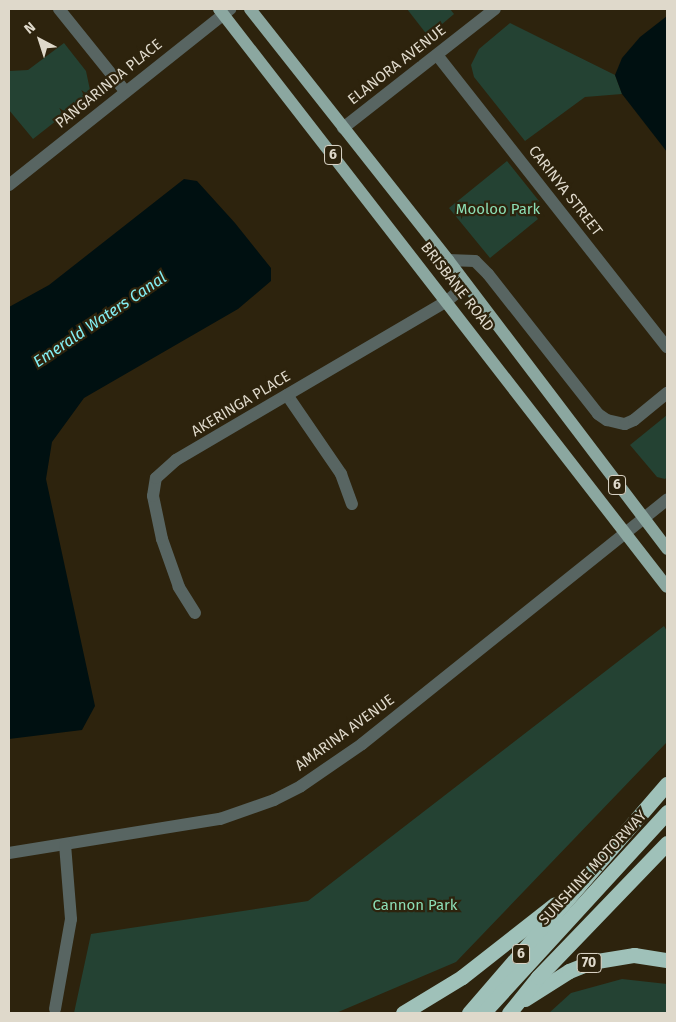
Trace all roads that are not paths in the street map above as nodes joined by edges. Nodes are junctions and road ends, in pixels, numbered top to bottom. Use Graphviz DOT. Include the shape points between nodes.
graph roads {
  1 [pos="59,9"];
  2 [pos="250,9"];
  3 [pos="496,9"];
  4 [pos="224,10"];
  5 [pos="437,55"];
  6 [pos="125,92"];
  7 [pos="343,128"];
  8 [pos="9,185"];
  9 [pos="448,260"];
  10 [pos="466,286"];
  11 [pos="447,301"];
  12 [pos="667,347"];
  13 [pos="667,393"];
  14 [pos="287,395"];
  15 [pos="667,500"];
  16 [pos="352,504"];
  17 [pos="644,519"];
  18 [pos="626,534"];
  19 [pos="667,549"];
  20 [pos="667,587"];
  21 [pos="195,613"];
  22 [pos="667,784"];
  23 [pos="667,812"];
  24 [pos="667,842"];
  25 [pos="65,845"];
  26 [pos="9,853"];
  27 [pos="571,892"];
  28 [pos="667,960"];
  29 [pos="520,1001"];
  30 [pos="55,1009"];
  31 [pos="403,1013"];
  32 [pos="469,1013"];
  33 [pos="483,1013"];
  34 [pos="509,1013"];
  1 -- 6 [label="street"];
  2 -- 7 [label="main road, BRISBANE ROAD / 6"];
  3 -- 5 [label="street, ELANORA AVENUE"];
  4 -- 6 [label="street, PANGARINDA PLACE"];
  4 -- 11 [label="main road, BRISBANE ROAD / 6"];
  5 -- 7 [label="street, ELANORA AVENUE"];
  5 -- 12 [label="street, CARINYA STREET"];
  6 -- 8 [label="street, PANGARINDA PLACE"];
  7 -- 9 [label="main road, BRISBANE ROAD / 6"];
  9 -- 10 [label="main road, BRISBANE ROAD / 6"];
  9 -- 13 [label="street, BRISBANE ROAD" via="475,261 488,274 606,420 625,424"];
  10 -- 11 [label="street, AKERINGA PLACE"];
  10 -- 17 [label="main road, BRISBANE ROAD / 6"];
  11 -- 14 [label="street, AKERINGA PLACE"];
  11 -- 18 [label="main road, BRISBANE ROAD / 6"];
  14 -- 16 [label="street" via="341,474"];
  14 -- 21 [label="street, AKERINGA PLACE" via="176,460 156,478 153,496 162,539 179,587"];
  15 -- 17 [label="street, AMARINA AVENUE"];
  17 -- 18 [label="street, AMARINA AVENUE"];
  17 -- 19 [label="main road, BRISBANE ROAD / 6"];
  18 -- 20 [label="main road, BRISBANE ROAD / 6"];
  18 -- 25 [label="street, AMARINA AVENUE" via="362,744 301,786 220,820"];
  22 -- 27 [label="highway, 6"];
  23 -- 33 [label="highway, SUNSHINE MOTORWAY"];
  24 -- 29 [label="highway" via="538,977"];
  25 -- 26 [label="street, AMARINA AVENUE"];
  25 -- 30 [label="street" via="71,928"];
  27 -- 31 [label="highway" via="469,973"];
  27 -- 32 [label="highway, 6" via="556,914"];
  28 -- 29 [label="highway, 70" via="634,955 591,962 569,971"];
  29 -- 34 [label="highway, 70"];
}
